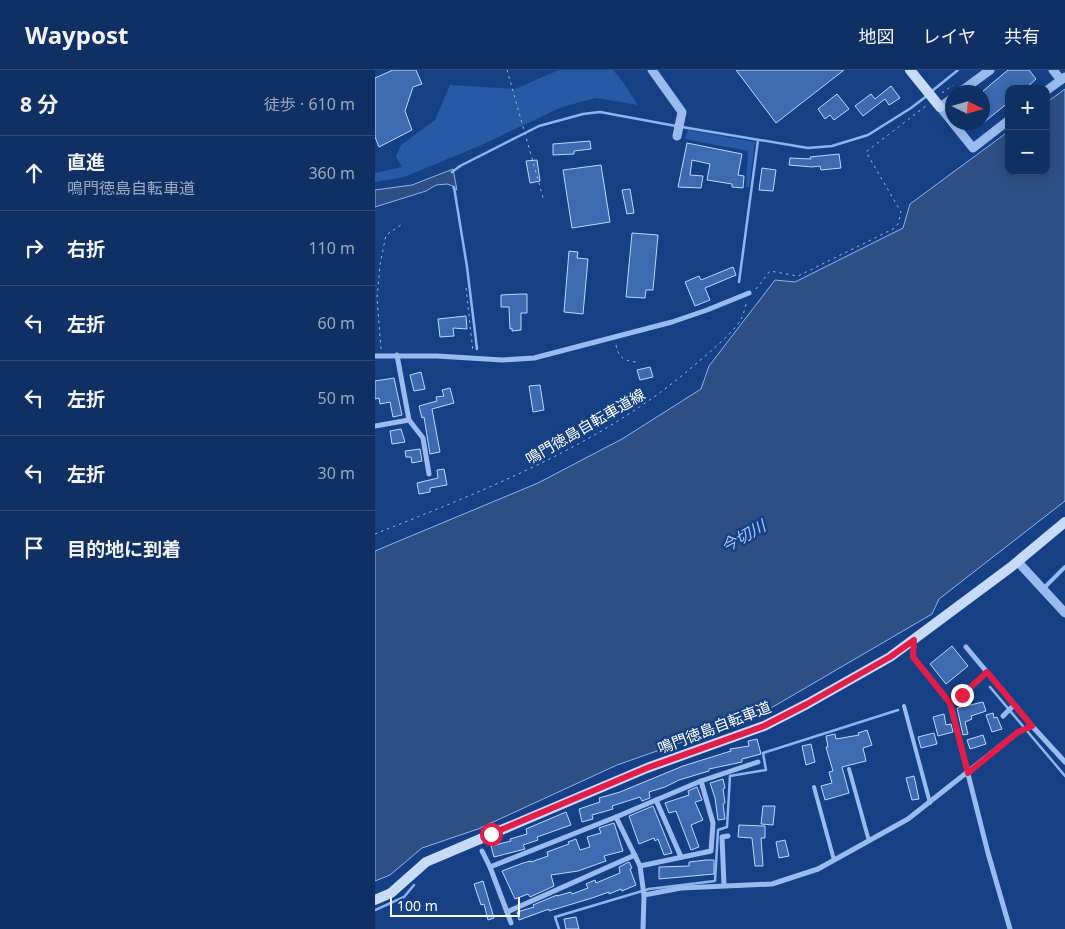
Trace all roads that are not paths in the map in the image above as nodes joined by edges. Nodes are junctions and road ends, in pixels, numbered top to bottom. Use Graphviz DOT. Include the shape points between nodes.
graph roads {
  1 [pos="652,70"];
  2 [pos="910,70"];
  3 [pos="990,70"];
  4 [pos="1053,70"];
  5 [pos="1063,78"];
  6 [pos="964,85"];
  7 [pos="1050,88"];
  8 [pos="945,101"];
  9 [pos="937,104"];
  10 [pos="1005,123"];
  11 [pos="677,136"];
  12 [pos="749,293"];
  13 [pos="397,355"];
  14 [pos="375,356"];
  15 [pos="409,420"];
  16 [pos="375,426"];
  17 [pos="429,474"];
  18 [pos="1065,522"];
  19 [pos="1017,562"];
  20 [pos="1065,567"];
  21 [pos="1043,589"];
  22 [pos="1065,613"];
  23 [pos="914,640"];
  24 [pos="966,647"];
  25 [pos="987,672"];
  26 [pos="962,695"];
  27 [pos="1014,705"];
  28 [pos="904,706"];
  29 [pos="1003,716"];
  30 [pos="1032,726"];
  31 [pos="758,762"];
  32 [pos="1065,762"];
  33 [pos="849,769"];
  34 [pos="968,773"];
  35 [pos="701,781"];
  36 [pos="814,787"];
  37 [pos="657,800"];
  38 [pos="930,803"];
  39 [pos="617,817"];
  40 [pos="728,836"];
  41 [pos="869,841"];
  42 [pos="482,851"];
  43 [pos="635,855"];
  44 [pos="681,857"];
  45 [pos="834,860"];
  46 [pos="640,866"];
  47 [pos="490,867"];
  48 [pos="724,885"];
  49 [pos="644,894"];
  50 [pos="375,900"];
  51 [pos="507,912"];
  52 [pos="511,923"];
  53 [pos="643,929"];
  54 [pos="1010,929"];
  1 -- 11 [label="street" via="682,112"];
  2 -- 9 [label="main road"];
  3 -- 6 [label="street"];
  4 -- 5 [label="street"];
  5 -- 7 [label="street"];
  8 -- 9 [label="street"];
  9 -- 10 [label="street" via="973,148"];
  12 -- 13 [label="street" via="689,316 534,358 502,360"];
  13 -- 14 [label="street"];
  13 -- 15 [label="street"];
  15 -- 16 [label="street"];
  15 -- 17 [label="street" via="423,438"];
  18 -- 19 [label="main road, 鳴門徳島自転車道"];
  19 -- 21 [label="street"];
  19 -- 23 [label="main road, 鳴門徳島自転車道"];
  20 -- 21 [label="lane"];
  21 -- 22 [label="street"];
  23 -- 34 [label="street" via="913,657 950,703"];
  23 -- 50 [label="main road, 鳴門徳島自転車道" via="890,657 764,726 647,768 426,862 391,893"];
  24 -- 25 [label="street"];
  25 -- 26 [label="street"];
  25 -- 27 [label="street"];
  27 -- 29 [label="street"];
  27 -- 30 [label="street"];
  28 -- 38 [label="lane"];
  30 -- 32 [label="street"];
  30 -- 34 [label="street" via="1018,732"];
  31 -- 35 [label="street"];
  33 -- 41 [label="lane"];
  34 -- 38 [label="street"];
  34 -- 54 [label="street"];
  35 -- 37 [label="street"];
  35 -- 44 [label="street" via="713,823 711,850"];
  36 -- 45 [label="lane"];
  37 -- 39 [label="street"];
  37 -- 44 [label="street"];
  38 -- 41 [label="street" via="908,820"];
  39 -- 43 [label="street"];
  39 -- 47 [label="street"];
  40 -- 48 [label="street" via="722,837"];
  41 -- 45 [label="street"];
  42 -- 47 [label="street"];
  43 -- 46 [label="street"];
  43 -- 51 [label="street"];
  44 -- 46 [label="street"];
  45 -- 48 [label="street" via="818,869 771,884"];
  46 -- 49 [label="street"];
  47 -- 51 [label="street"];
  48 -- 49 [label="street"];
  49 -- 53 [label="street"];
  51 -- 52 [label="street"];
}
